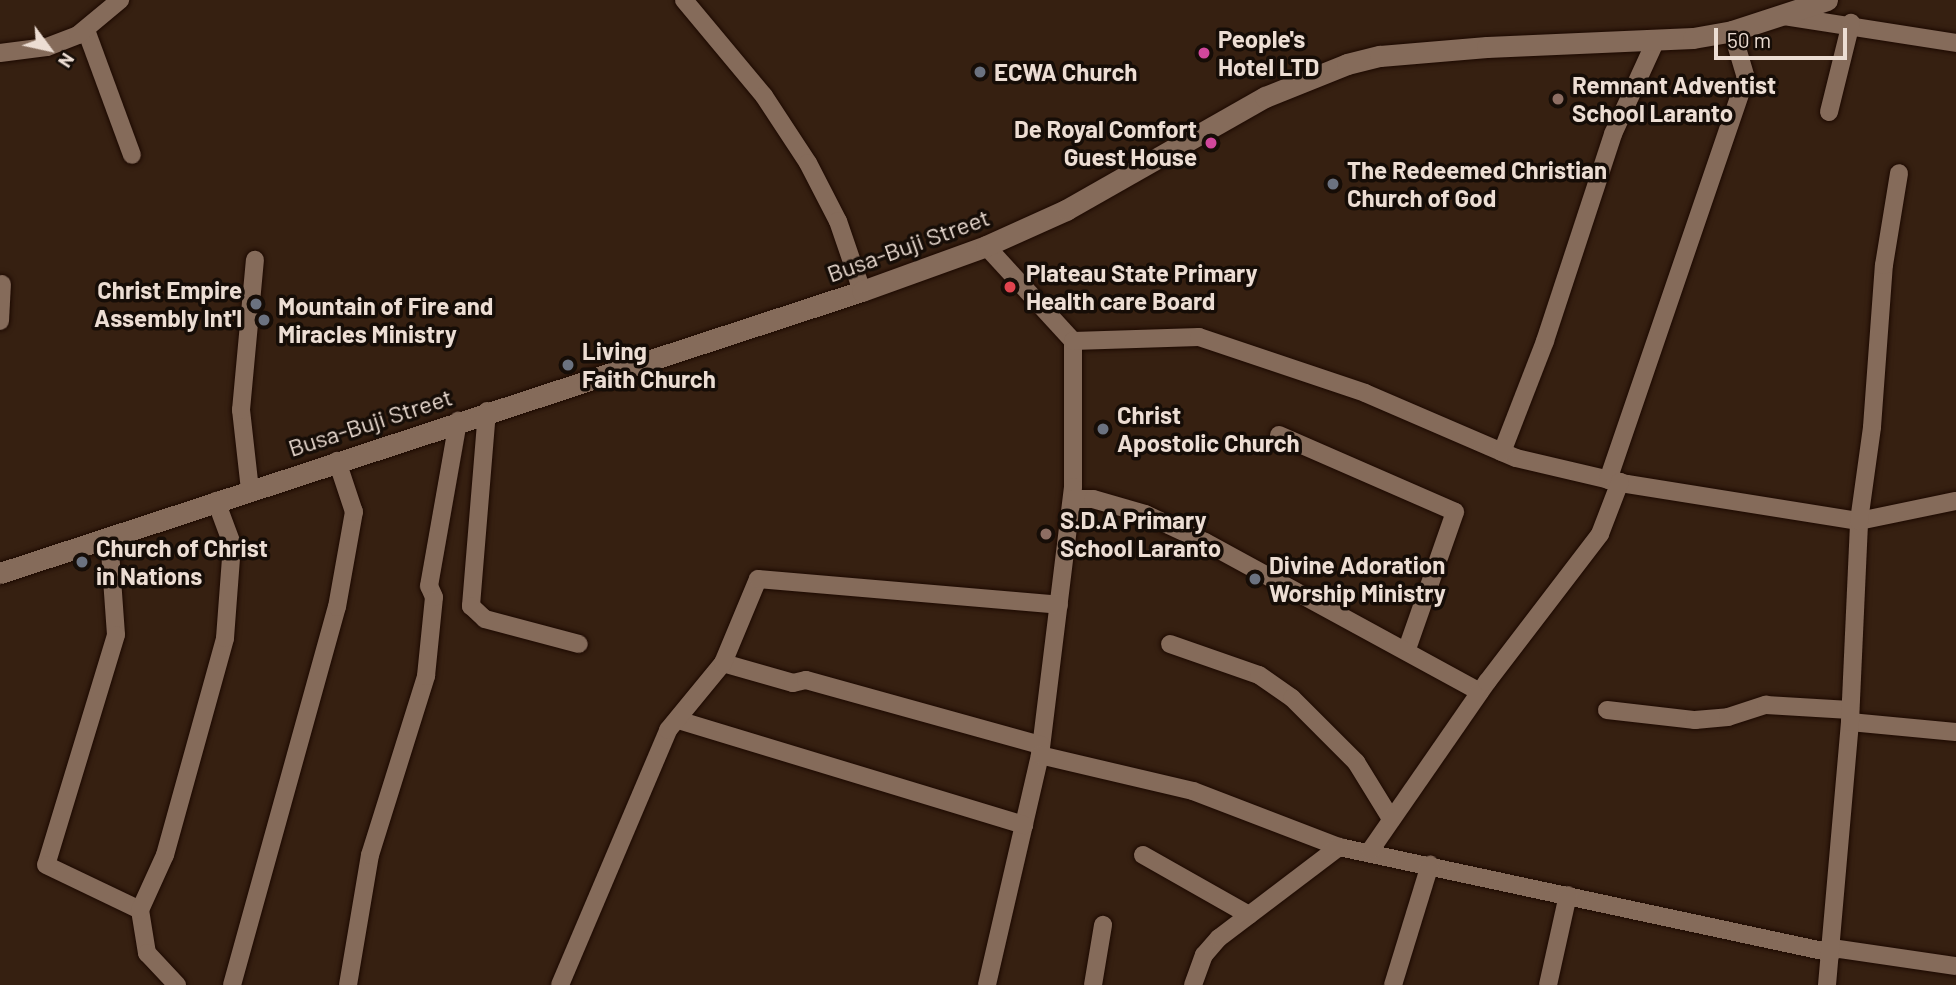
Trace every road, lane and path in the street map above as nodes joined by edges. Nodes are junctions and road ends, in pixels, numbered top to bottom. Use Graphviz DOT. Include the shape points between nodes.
graph roads {
  1 [pos="120,0"];
  2 [pos="684,0"];
  3 [pos="1827,0"];
  4 [pos="1784,16"];
  5 [pos="1851,23"];
  6 [pos="86,30"];
  7 [pos="1732,31"];
  8 [pos="1656,40"];
  9 [pos="1956,43"];
  10 [pos="0,54"];
  11 [pos="1829,112"];
  12 [pos="132,155"];
  13 [pos="1899,173"];
  14 [pos="986,246"];
  15 [pos="255,260"];
  16 [pos="2,284"];
  17 [pos="862,291"];
  18 [pos="0,321"];
  19 [pos="1073,341"];
  20 [pos="487,411"];
  21 [pos="458,421"];
  22 [pos="1279,435"];
  23 [pos="1503,452"];
  24 [pos="337,461"];
  25 [pos="1614,481"];
  26 [pos="250,490"];
  27 [pos="1072,499"];
  28 [pos="216,501"];
  29 [pos="1956,501"];
  30 [pos="1859,521"];
  31 [pos="109,537"];
  32 [pos="0,573"];
  33 [pos="1059,605"];
  34 [pos="579,643"];
  35 [pos="1170,644"];
  36 [pos="1407,649"];
  37 [pos="723,663"];
  38 [pos="1480,691"];
  39 [pos="1607,710"];
  40 [pos="1850,716"];
  41 [pos="678,720"];
  42 [pos="1956,732"];
  43 [pos="1041,750"];
  44 [pos="1391,819"];
  45 [pos="1024,825"];
  46 [pos="1339,847"];
  47 [pos="1370,851"];
  48 [pos="1143,855"];
  49 [pos="1430,865"];
  50 [pos="1568,895"];
  51 [pos="140,910"];
  52 [pos="1249,915"];
  53 [pos="1103,925"];
  54 [pos="1832,951"];
  55 [pos="1956,967"];
  56 [pos="177,985"];
  57 [pos="232,985"];
  58 [pos="348,985"];
  59 [pos="561,985"];
  60 [pos="987,985"];
  61 [pos="1093,985"];
  62 [pos="1193,985"];
  63 [pos="1393,985"];
  64 [pos="1548,985"];
  65 [pos="1827,985"];
  1 -- 6 [label="street"];
  2 -- 17 [label="street" via="764,96 808,163 838,221"];
  3 -- 4 [label="street, Busa-Buji Street"];
  4 -- 5 [label="street"];
  4 -- 7 [label="street, Busa-Buji Street"];
  5 -- 9 [label="street"];
  5 -- 11 [label="street"];
  6 -- 10 [label="street" via="47,47"];
  6 -- 12 [label="street"];
  7 -- 8 [label="street, Busa-Buji Street"];
  7 -- 25 [label="street" via="1746,78"];
  8 -- 14 [label="street, Busa-Buji Street" via="1380,55 1348,64 1265,97 1066,210"];
  8 -- 23 [label="street" via="1614,134"];
  13 -- 30 [label="street" via="1884,265 1872,427"];
  14 -- 17 [label="street, Busa-Buji Street"];
  14 -- 19 [label="street"];
  15 -- 26 [label="street" via="241,410"];
  16 -- 18 [label="street"];
  17 -- 20 [label="street, Busa-Buji Street"];
  19 -- 23 [label="street" via="1199,337 1365,393"];
  19 -- 27 [label="street"];
  20 -- 21 [label="street, Busa-Buji Street"];
  20 -- 34 [label="street" via="471,606 485,619"];
  21 -- 24 [label="street, Busa-Buji Street"];
  21 -- 58 [label="street" via="429,586 434,597 426,676 370,855"];
  22 -- 36 [label="street" via="1455,512"];
  23 -- 25 [label="street"];
  24 -- 26 [label="street, Busa-Buji Street"];
  24 -- 57 [label="street" via="354,512 337,607"];
  25 -- 30 [label="street"];
  25 -- 38 [label="street" via="1600,534"];
  26 -- 28 [label="street, Busa-Buji Street"];
  27 -- 33 [label="street"];
  27 -- 36 [label="street" via="1093,499 1145,514 1273,576"];
  28 -- 31 [label="street, Busa-Buji Street"];
  28 -- 51 [label="street" via="232,544 225,638 165,855"];
  29 -- 30 [label="street"];
  30 -- 40 [label="street"];
  31 -- 32 [label="street, Busa-Buji Street"];
  31 -- 51 [label="street" via="116,635 46,865"];
  33 -- 37 [label="street" via="758,579"];
  33 -- 43 [label="street"];
  35 -- 44 [label="street" via="1259,674 1292,698 1356,762"];
  36 -- 38 [label="street"];
  37 -- 41 [label="street"];
  37 -- 43 [label="street" via="793,683 806,680"];
  38 -- 44 [label="street"];
  39 -- 40 [label="street" via="1695,720 1728,717 1766,705"];
  40 -- 42 [label="street"];
  40 -- 54 [label="street"];
  41 -- 45 [label="street"];
  41 -- 59 [label="street" via="667,730"];
  43 -- 45 [label="street"];
  43 -- 46 [label="street" via="1193,791"];
  44 -- 47 [label="street"];
  45 -- 60 [label="street"];
  46 -- 47 [label="street"];
  46 -- 52 [label="street"];
  47 -- 49 [label="street"];
  48 -- 52 [label="street"];
  49 -- 50 [label="street"];
  49 -- 63 [label="street"];
  50 -- 54 [label="street"];
  50 -- 64 [label="street"];
  51 -- 56 [label="street" via="147,953"];
  52 -- 62 [label="street" via="1204,956"];
  53 -- 61 [label="street"];
  54 -- 55 [label="street"];
  54 -- 65 [label="street"];
}
